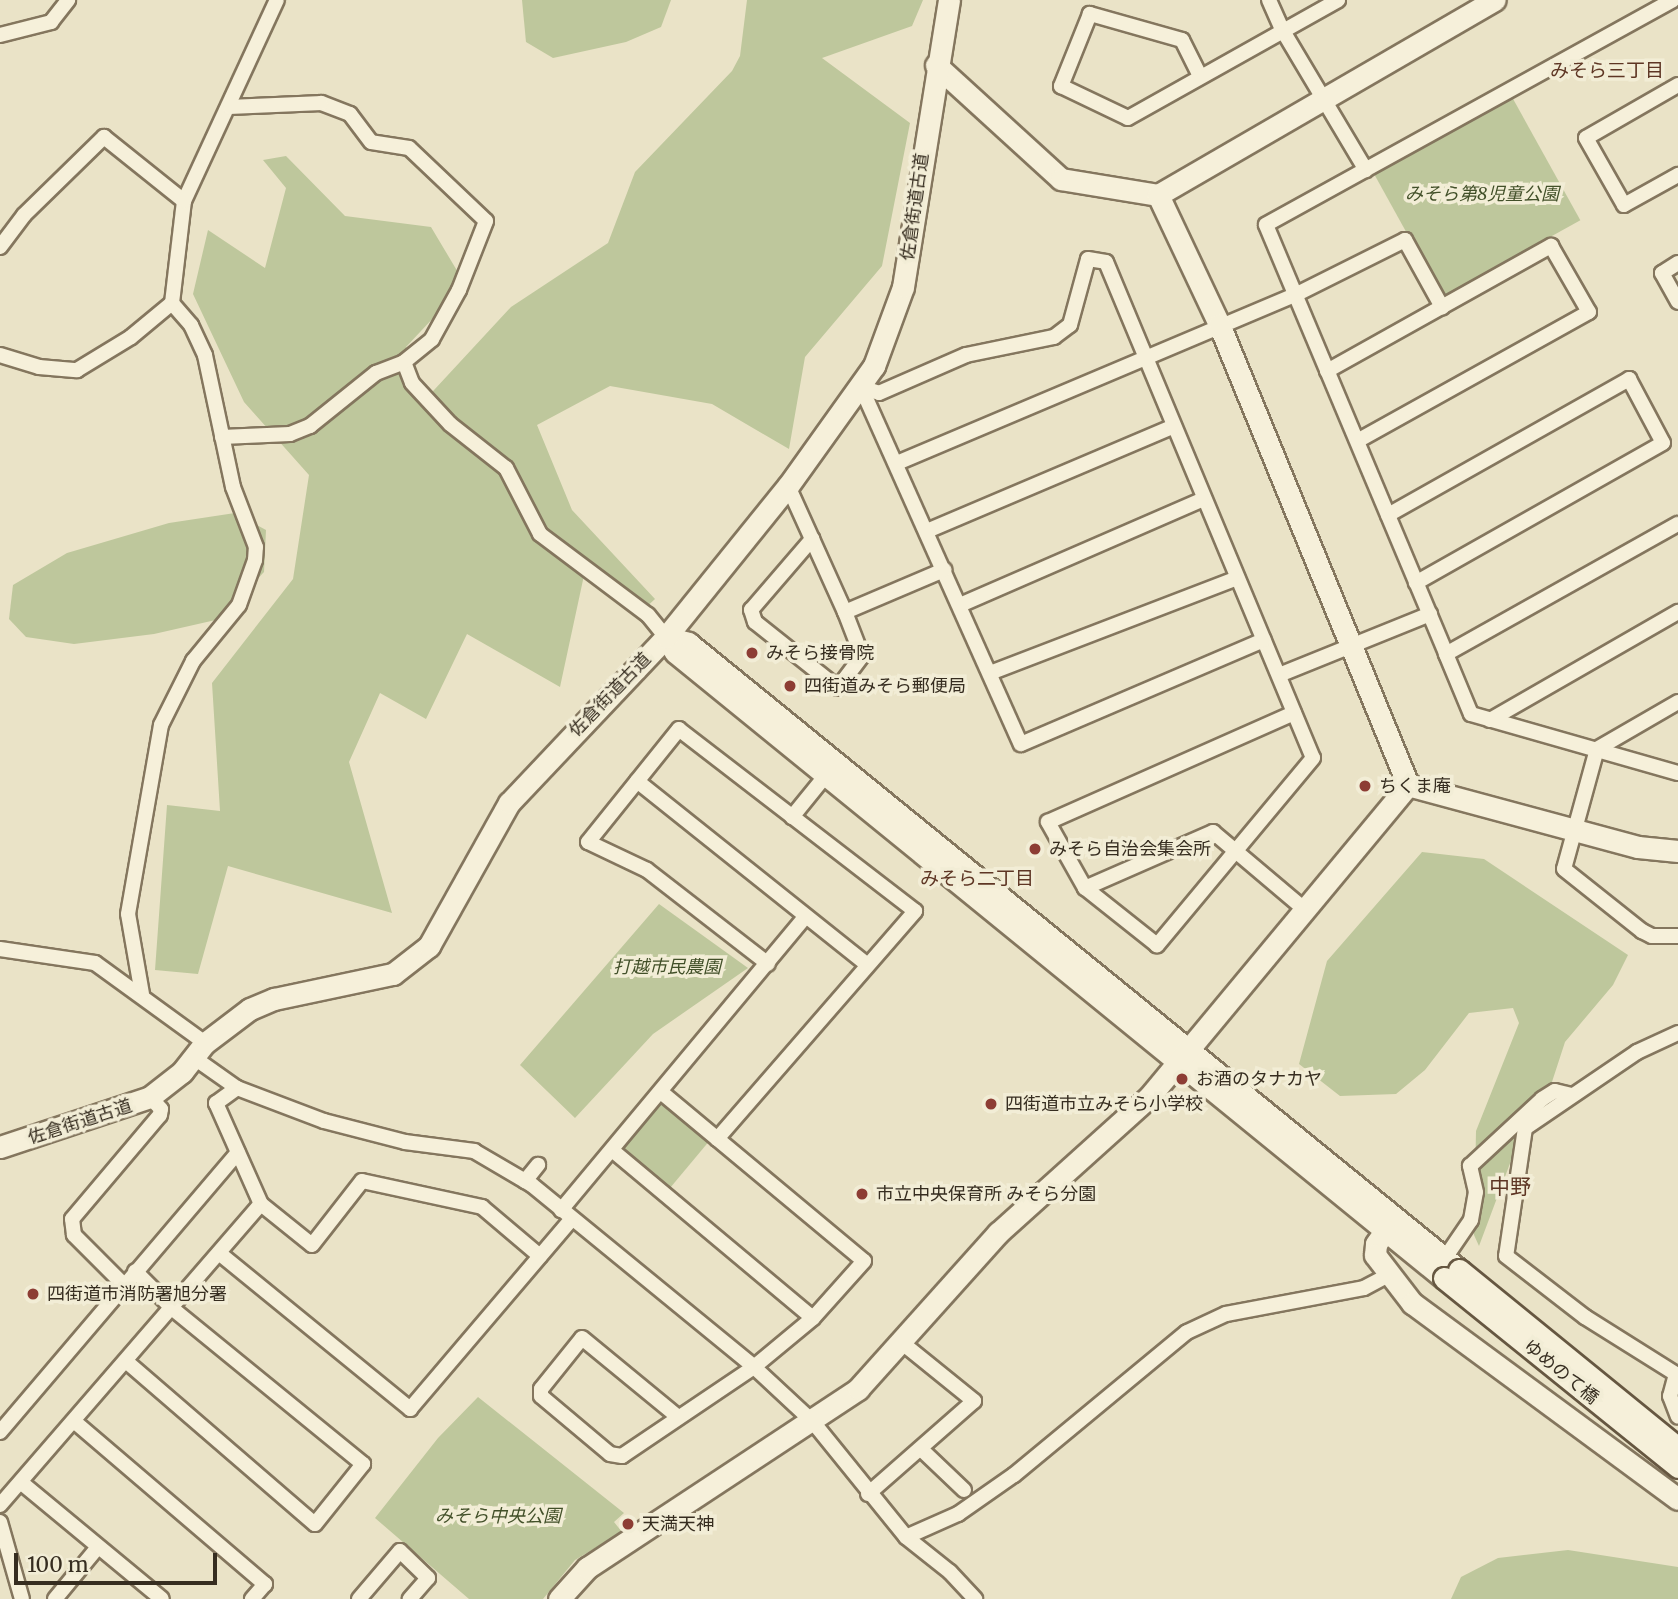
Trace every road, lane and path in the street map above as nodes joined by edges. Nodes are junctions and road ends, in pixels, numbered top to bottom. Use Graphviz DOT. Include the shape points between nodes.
graph roads {
  1 [pos="68,0"];
  2 [pos="949,0"];
  3 [pos="1269,0"];
  4 [pos="1338,0"];
  5 [pos="1495,0"];
  6 [pos="1673,0"];
  7 [pos="271,1"];
  8 [pos="1283,31"];
  9 [pos="0,35"];
  10 [pos="936,65"];
  11 [pos="1200,76"];
  12 [pos="1678,85"];
  13 [pos="1323,96"];
  14 [pos="230,107"];
  15 [pos="1366,170"];
  16 [pos="1678,174"];
  17 [pos="1158,195"];
  18 [pos="184,201"];
  19 [pos="0,247"];
  20 [pos="1678,264"];
  21 [pos="1296,295"];
  22 [pos="1678,302"];
  23 [pos="172,303"];
  24 [pos="1441,307"];
  25 [pos="1219,324"];
  26 [pos="0,355"];
  27 [pos="1146,358"];
  28 [pos="404,362"];
  29 [pos="1327,371"];
  30 [pos="861,387"];
  31 [pos="1174,426"];
  32 [pos="222,437"];
  33 [pos="1357,441"];
  34 [pos="897,463"];
  35 [pos="788,485"];
  36 [pos="1205,499"];
  37 [pos="1388,515"];
  38 [pos="1678,524"];
  39 [pos="927,531"];
  40 [pos="812,539"];
  41 [pos="944,570"];
  42 [pos="1237,578"];
  43 [pos="1416,583"];
  44 [pos="960,605"];
  45 [pos="845,612"];
  46 [pos="1678,612"];
  47 [pos="1430,614"];
  48 [pos="666,636"];
  49 [pos="1264,640"];
  50 [pos="1351,643"];
  51 [pos="1446,654"];
  52 [pos="990,673"];
  53 [pos="1279,675"];
  54 [pos="1678,702"];
  55 [pos="1294,713"];
  56 [pos="1490,720"];
  57 [pos="1597,749"];
  58 [pos="1678,773"];
  59 [pos="826,775"];
  60 [pos="637,781"];
  61 [pos="1408,786"];
  62 [pos="792,817"];
  63 [pos="1575,830"];
  64 [pos="1235,851"];
  65 [pos="1678,851"];
  66 [pos="1085,888"];
  67 [pos="1303,908"];
  68 [pos="805,917"];
  69 [pos="1678,936"];
  70 [pos="0,949"];
  71 [pos="768,964"];
  72 [pos="866,964"];
  73 [pos="142,994"];
  74 [pos="1678,1033"];
  75 [pos="199,1050"];
  76 [pos="1184,1057"];
  77 [pos="237,1087"];
  78 [pos="661,1092"];
  79 [pos="1571,1095"];
  80 [pos="150,1097"];
  81 [pos="717,1139"];
  82 [pos="0,1147"];
  83 [pos="612,1150"];
  84 [pos="238,1152"];
  85 [pos="538,1165"];
  86 [pos="525,1181"];
  87 [pos="261,1204"];
  88 [pos="566,1215"];
  89 [pos="1385,1231"];
  90 [pos="219,1253"];
  91 [pos="540,1256"];
  92 [pos="1449,1269"];
  93 [pos="135,1271"];
  94 [pos="1388,1275"];
  95 [pos="124,1285"];
  96 [pos="172,1308"];
  97 [pos="813,1318"];
  98 [pos="900,1341"];
  99 [pos="127,1362"];
  100 [pos="754,1367"];
  101 [pos="677,1416"];
  102 [pos="1677,1417"];
  103 [pos="75,1422"];
  104 [pos="813,1422"];
  105 [pos="0,1432"];
  106 [pos="1678,1448"];
  107 [pos="922,1450"];
  108 [pos="1678,1467"];
  109 [pos="1639,1468"];
  110 [pos="23,1484"];
  111 [pos="964,1490"];
  112 [pos="868,1494"];
  113 [pos="1678,1499"];
  114 [pos="0,1505"];
  115 [pos="0,1522"];
  116 [pos="906,1537"];
  117 [pos="98,1547"];
  118 [pos="22,1599"];
  119 [pos="55,1599"];
  120 [pos="162,1599"];
  121 [pos="252,1599"];
  122 [pos="359,1599"];
  123 [pos="410,1599"];
  124 [pos="559,1599"];
  125 [pos="975,1599"];
  1 -- 9 [label="street" via="51,22"];
  2 -- 10 [label="street, 佐倉街道古道"];
  3 -- 8 [label="street"];
  4 -- 8 [label="street"];
  5 -- 13 [label="street"];
  6 -- 15 [label="street"];
  7 -- 14 [label="street"];
  8 -- 11 [label="street"];
  8 -- 13 [label="street"];
  10 -- 17 [label="street" via="1061,178"];
  10 -- 30 [label="street, 佐倉街道古道" via="903,287 886,341"];
  11 -- 11 [label="street" via="1128,118 1061,86 1090,14 1182,40"];
  12 -- 16 [label="street" via="1586,138 1624,205"];
  13 -- 15 [label="street"];
  13 -- 17 [label="street"];
  14 -- 18 [label="street"];
  14 -- 28 [label="street" via="321,103 350,114 371,142 409,149 486,220 459,290 432,339"];
  15 -- 21 [label="street" via="1266,225"];
  17 -- 25 [label="street"];
  18 -- 19 [label="street" via="104,137 24,215"];
  18 -- 23 [label="street"];
  20 -- 22 [label="street" via="1662,273"];
  21 -- 24 [label="street" via="1405,240"];
  21 -- 25 [label="street"];
  21 -- 29 [label="street"];
  23 -- 26 [label="street" via="131,337 76,370 39,368"];
  23 -- 32 [label="street" via="191,325 205,355"];
  24 -- 29 [label="street"];
  24 -- 33 [label="street" via="1551,246 1589,312"];
  25 -- 27 [label="street"];
  25 -- 50 [label="street"];
  27 -- 30 [label="street" via="1106,262 1088,259 1070,325 1054,337 966,355 879,393"];
  27 -- 31 [label="street"];
  27 -- 34 [label="street"];
  28 -- 32 [label="street" via="376,373 310,426 290,435"];
  28 -- 48 [label="street" via="412,383 450,424 506,468 540,534 648,615"];
  29 -- 33 [label="street"];
  30 -- 34 [label="street"];
  30 -- 35 [label="street, 佐倉街道古道"];
  31 -- 36 [label="street"];
  31 -- 39 [label="street"];
  32 -- 73 [label="street" via="233,487 256,547 255,560 239,605 193,661 161,725 128,914"];
  33 -- 37 [label="street"];
  34 -- 39 [label="street"];
  35 -- 40 [label="street"];
  35 -- 48 [label="street, 佐倉街道古道"];
  36 -- 42 [label="street"];
  36 -- 44 [label="street"];
  37 -- 43 [label="street"];
  37 -- 43 [label="street" via="1629,379 1662,443"];
  38 -- 51 [label="street"];
  39 -- 41 [label="street"];
  40 -- 45 [label="street"];
  40 -- 45 [label="street" via="751,610 755,622 838,688 862,656"];
  41 -- 44 [label="street"];
  41 -- 45 [label="street"];
  42 -- 49 [label="street"];
  42 -- 52 [label="street"];
  43 -- 47 [label="street"];
  44 -- 52 [label="street"];
  46 -- 56 [label="street"];
  47 -- 50 [label="street"];
  47 -- 51 [label="street"];
  48 -- 59 [label="street" via="675,652"];
  48 -- 75 [label="street, 佐倉街道古道" via="514,796 452,911 417,960 374,980 274,999 233,1019"];
  48 -- 76 [label="street" via="688,643"];
  49 -- 52 [label="street" via="1021,744"];
  49 -- 53 [label="street"];
  50 -- 53 [label="street"];
  50 -- 61 [label="street"];
  51 -- 56 [label="street" via="1471,714"];
  53 -- 55 [label="street"];
  54 -- 57 [label="street"];
  55 -- 64 [label="street" via="1313,758"];
  55 -- 66 [label="street" via="1048,822"];
  56 -- 57 [label="street"];
  57 -- 58 [label="street"];
  57 -- 63 [label="street"];
  59 -- 62 [label="street"];
  59 -- 76 [label="street"];
  60 -- 62 [label="street" via="679,729"];
  60 -- 68 [label="street"];
  60 -- 71 [label="street" via="588,842 647,870"];
  61 -- 63 [label="street"];
  61 -- 67 [label="street"];
  62 -- 72 [label="street" via="915,911"];
  63 -- 65 [label="street" via="1638,847"];
  63 -- 69 [label="street" via="1564,869 1642,931 1652,936"];
  64 -- 66 [label="street" via="1213,832"];
  64 -- 66 [label="street" via="1157,945"];
  64 -- 67 [label="street"];
  67 -- 76 [label="street"];
  68 -- 71 [label="street"];
  68 -- 72 [label="street"];
  70 -- 73 [label="street" via="95,963"];
  71 -- 78 [label="street"];
  72 -- 81 [label="street"];
  73 -- 75 [label="street"];
  74 -- 79 [label="street" via="1637,1052"];
  75 -- 77 [label="street"];
  75 -- 80 [label="street, 佐倉街道古道"];
  76 -- 89 [label="street"];
  76 -- 92 [label="street"];
  76 -- 98 [label="street" via="1080,1163 998,1233"];
  77 -- 84 [label="street" via="216,1103"];
  77 -- 86 [label="street" via="324,1121 405,1142 474,1151"];
  78 -- 81 [label="street"];
  78 -- 83 [label="street"];
  79 -- 92 [label="street" via="1555,1091 1542,1099 1470,1166 1476,1192 1471,1220"];
  79 -- 102 [label="street" via="1525,1128 1506,1256 1585,1317 1676,1374 1670,1396"];
  80 -- 82 [label="street, 佐倉街道古道"];
  80 -- 95 [label="street" via="161,1108 160,1115 72,1219 74,1235"];
  81 -- 97 [label="street" via="864,1261"];
  83 -- 88 [label="street"];
  83 -- 97 [label="street"];
  84 -- 87 [label="street"];
  84 -- 93 [label="street"];
  85 -- 86 [label="street"];
  86 -- 88 [label="street"];
  87 -- 90 [label="street"];
  87 -- 91 [label="street" via="312,1245 362,1181 482,1207"];
  88 -- 91 [label="street"];
  88 -- 100 [label="street"];
  89 -- 92 [label="street"];
  89 -- 94 [label="street" via="1375,1255"];
  90 -- 91 [label="street" via="410,1409"];
  90 -- 96 [label="street"];
  92 -- 106 [label="street, ゆめのて橋, bridge"];
  92 -- 108 [label="street, ゆめのて橋, bridge"];
  93 -- 95 [label="street"];
  93 -- 96 [label="street"];
  94 -- 109 [label="street" via="1412,1303"];
  94 -- 116 [label="street" via="1364,1288 1226,1314 1187,1332 1014,1475 958,1514"];
  95 -- 105 [label="street"];
  96 -- 99 [label="street"];
  96 -- 99 [label="street" via="363,1464 315,1524"];
  97 -- 100 [label="street"];
  98 -- 104 [label="street" via="858,1389"];
  98 -- 107 [label="street" via="974,1401"];
  99 -- 103 [label="street"];
  100 -- 101 [label="street"];
  100 -- 104 [label="street"];
  101 -- 101 [label="street" via="582,1338 540,1392 617,1457 634,1450"];
  102 -- 109 [label="street"];
  103 -- 110 [label="street"];
  103 -- 121 [label="street" via="265,1584"];
  104 -- 112 [label="street"];
  104 -- 124 [label="street" via="587,1568"];
  107 -- 111 [label="street"];
  107 -- 112 [label="street"];
  109 -- 113 [label="street"];
  110 -- 114 [label="street"];
  110 -- 117 [label="street"];
  112 -- 116 [label="street"];
  115 -- 118 [label="street"];
  116 -- 125 [label="street"];
  117 -- 119 [label="street"];
  117 -- 120 [label="street"];
  122 -- 123 [label="street" via="400,1551 428,1578"];
}
